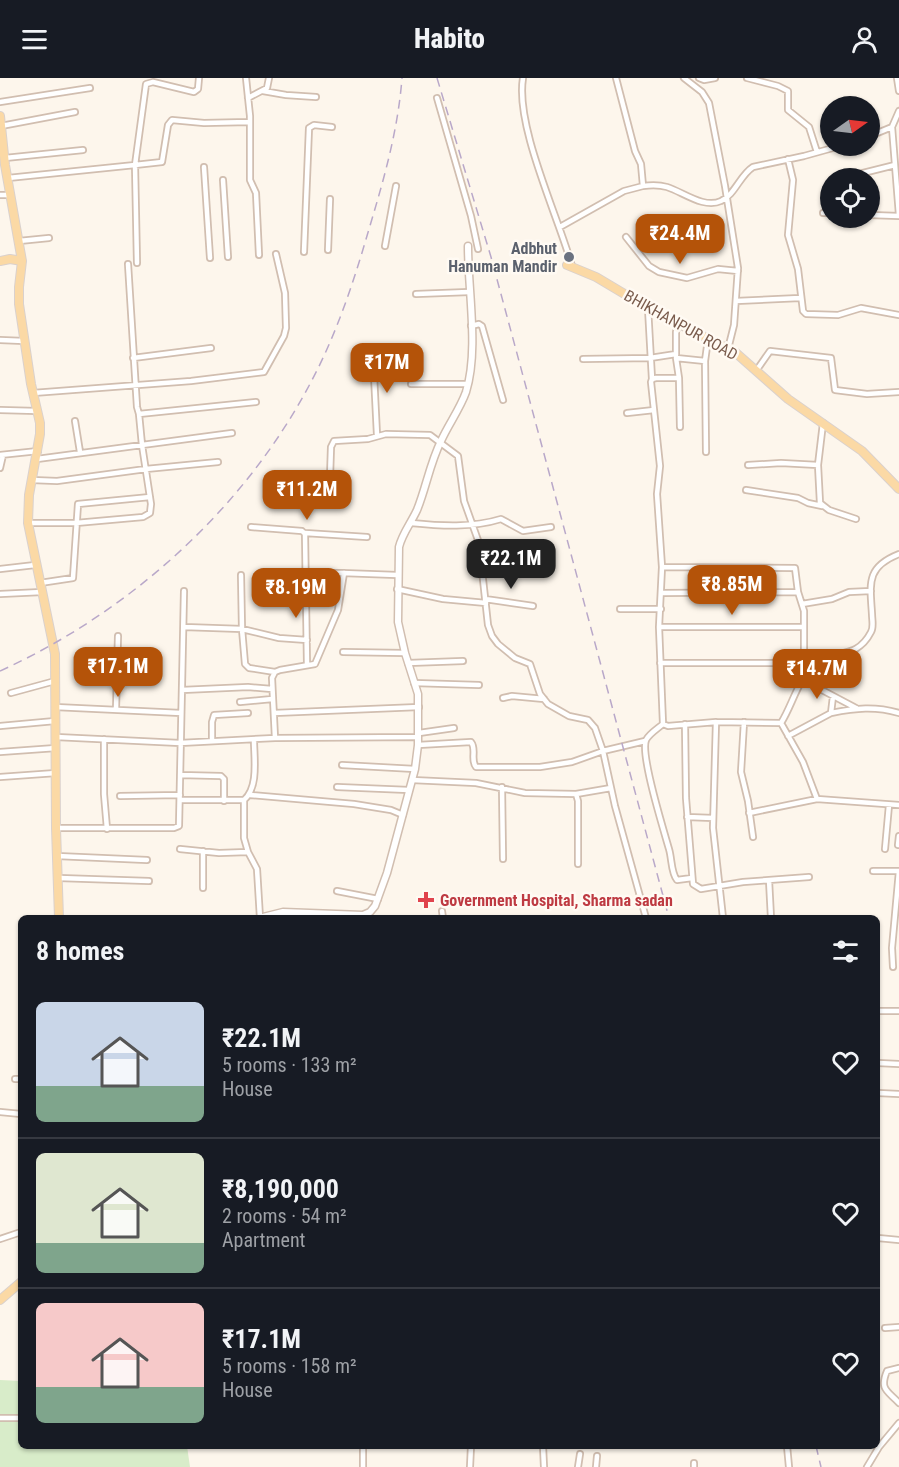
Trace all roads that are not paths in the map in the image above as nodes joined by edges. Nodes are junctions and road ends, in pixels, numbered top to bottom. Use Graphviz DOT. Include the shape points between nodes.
graph roads {
  1 [pos="161,78"];
  2 [pos="199,78"];
  3 [pos="246,78"];
  4 [pos="269,78"];
  5 [pos="523,78"];
  6 [pos="616,78"];
  7 [pos="684,78"];
  8 [pos="699,78"];
  9 [pos="715,78"];
  10 [pos="747,78"];
  11 [pos="778,78"];
  12 [pos="897,78"];
  13 [pos="160,84"];
  14 [pos="778,86"];
  15 [pos="90,88"];
  16 [pos="263,91"];
  17 [pos="899,91"];
  18 [pos="316,96"];
  19 [pos="248,98"];
  20 [pos="437,98"];
  21 [pos="0,102"];
  22 [pos="899,111"];
  23 [pos="75,112"];
  24 [pos="0,116"];
  25 [pos="249,122"];
  26 [pos="1,126"];
  27 [pos="332,127"];
  28 [pos="891,127"];
  29 [pos="880,132"];
  30 [pos="83,150"];
  31 [pos="820,151"];
  32 [pos="817,152"];
  33 [pos="788,159"];
  34 [pos="3,163"];
  35 [pos="135,165"];
  36 [pos="895,165"];
  37 [pos="204,167"];
  38 [pos="880,169"];
  39 [pos="8,178"];
  40 [pos="223,180"];
  41 [pos="396,186"];
  42 [pos="643,186"];
  43 [pos="0,195"];
  44 [pos="11,195"];
  45 [pos="726,198"];
  46 [pos="330,199"];
  47 [pos="880,215"];
  48 [pos="899,216"];
  49 [pos="560,227"];
  50 [pos="626,237"];
  51 [pos="49,238"];
  52 [pos="18,241"];
  53 [pos="385,246"];
  54 [pos="468,246"];
  55 [pos="478,249"];
  56 [pos="328,250"];
  57 [pos="304,252"];
  58 [pos="276,254"];
  59 [pos="259,255"];
  60 [pos="228,257"];
  61 [pos="210,258"];
  62 [pos="0,261"];
  63 [pos="22,261"];
  64 [pos="137,263"];
  65 [pos="128,264"];
  66 [pos="569,265"];
  67 [pos="738,271"];
  68 [pos="469,292"];
  69 [pos="416,294"];
  70 [pos="800,298"];
  71 [pos="736,302"];
  72 [pos="648,308"];
  73 [pos="899,315"];
  74 [pos="678,322"];
  75 [pos="471,326"];
  76 [pos="708,338"];
  77 [pos="0,340"];
  78 [pos="26,341"];
  79 [pos="211,348"];
  80 [pos="728,349"];
  81 [pos="373,355"];
  82 [pos="676,356"];
  83 [pos="133,358"];
  84 [pos="650,358"];
  85 [pos="583,359"];
  86 [pos="705,361"];
  87 [pos="756,371"];
  88 [pos="679,378"];
  89 [pos="652,379"];
  90 [pos="411,384"];
  91 [pos="468,384"];
  92 [pos="135,385"];
  93 [pos="899,392"];
  94 [pos="33,393"];
  95 [pos="503,399"];
  96 [pos="256,402"];
  97 [pos="0,410"];
  98 [pos="654,410"];
  99 [pos="37,411"];
  100 [pos="627,413"];
  101 [pos="139,414"];
  102 [pos="75,421"];
  103 [pos="823,423"];
  104 [pos="680,427"];
  105 [pos="232,433"];
  106 [pos="377,435"];
  107 [pos="440,442"];
  108 [pos="142,445"];
  109 [pos="80,452"];
  110 [pos="706,452"];
  111 [pos="2,455"];
  112 [pos="38,455"];
  113 [pos="218,462"];
  114 [pos="748,465"];
  115 [pos="818,465"];
  116 [pos="0,468"];
  117 [pos="146,469"];
  118 [pos="306,476"];
  119 [pos="32,480"];
  120 [pos="899,489"];
  121 [pos="746,490"];
  122 [pos="150,497"];
  123 [pos="822,506"];
  124 [pos="856,519"];
  125 [pos="28,523"];
  126 [pos="76,523"];
  127 [pos="411,523"];
  128 [pos="473,524"];
  129 [pos="251,527"];
  130 [pos="551,527"];
  131 [pos="305,532"];
  132 [pos="367,537"];
  133 [pos="899,554"];
  134 [pos="35,566"];
  135 [pos="662,567"];
  136 [pos="0,569"];
  137 [pos="307,573"];
  138 [pos="344,573"];
  139 [pos="241,575"];
  140 [pos="398,575"];
  141 [pos="40,584"];
  142 [pos="397,589"];
  143 [pos="184,591"];
  144 [pos="871,591"];
  145 [pos="43,592"];
  146 [pos="798,592"];
  147 [pos="662,593"];
  148 [pos="0,594"];
  149 [pos="486,601"];
  150 [pos="802,603"];
  151 [pos="533,606"];
  152 [pos="620,609"];
  153 [pos="661,609"];
  154 [pos="184,627"];
  155 [pos="659,627"];
  156 [pos="804,627"];
  157 [pos="242,629"];
  158 [pos="118,636"];
  159 [pos="307,639"];
  160 [pos="343,652"];
  161 [pos="405,653"];
  162 [pos="463,661"];
  163 [pos="817,662"];
  164 [pos="408,663"];
  165 [pos="660,663"];
  166 [pos="804,663"];
  167 [pos="307,665"];
  168 [pos="275,672"];
  169 [pos="55,681"];
  170 [pos="414,683"];
  171 [pos="479,685"];
  172 [pos="272,689"];
  173 [pos="182,690"];
  174 [pos="11,693"];
  175 [pos="833,696"];
  176 [pos="503,698"];
  177 [pos="272,699"];
  178 [pos="544,699"];
  179 [pos="240,702"];
  180 [pos="55,707"];
  181 [pos="419,707"];
  182 [pos="856,708"];
  183 [pos="116,710"];
  184 [pos="899,712"];
  185 [pos="181,713"];
  186 [pos="248,713"];
  187 [pos="274,713"];
  188 [pos="831,713"];
  189 [pos="56,721"];
  190 [pos="716,722"];
  191 [pos="744,722"];
  192 [pos="781,723"];
  193 [pos="663,724"];
  194 [pos="685,724"];
  195 [pos="0,726"];
  196 [pos="454,728"];
  197 [pos="418,735"];
  198 [pos="788,736"];
  199 [pos="56,737"];
  200 [pos="275,738"];
  201 [pos="104,739"];
  202 [pos="254,740"];
  203 [pos="212,741"];
  204 [pos="645,741"];
  205 [pos="180,743"];
  206 [pos="418,745"];
  207 [pos="56,748"];
  208 [pos="603,751"];
  209 [pos="0,752"];
  210 [pos="342,765"];
  211 [pos="415,768"];
  212 [pos="56,773"];
  213 [pos="180,775"];
  214 [pos="0,777"];
  215 [pos="412,780"];
  216 [pos="337,787"];
  217 [pos="502,787"];
  218 [pos="611,789"];
  219 [pos="409,790"];
  220 [pos="576,794"];
  221 [pos="250,795"];
  222 [pos="120,796"];
  223 [pos="180,797"];
  224 [pos="817,799"];
  225 [pos="244,800"];
  226 [pos="225,801"];
  227 [pos="889,805"];
  228 [pos="899,805"];
  229 [pos="749,813"];
  230 [pos="403,815"];
  231 [pos="687,818"];
  232 [pos="713,818"];
  233 [pos="56,828"];
  234 [pos="107,829"];
  235 [pos="899,836"];
  236 [pos="753,837"];
  237 [pos="898,845"];
  238 [pos="180,849"];
  239 [pos="885,849"];
  240 [pos="203,851"];
  241 [pos="248,852"];
  242 [pos="57,856"];
  243 [pos="503,859"];
  244 [pos="147,860"];
  245 [pos="578,864"];
  246 [pos="873,870"];
  247 [pos="809,877"];
  248 [pos="58,878"];
  249 [pos="692,878"];
  250 [pos="148,880"];
  251 [pos="769,880"];
  252 [pos="720,885"];
  253 [pos="203,888"];
  254 [pos="337,891"];
  255 [pos="378,899"];
  256 [pos="442,910"];
  257 [pos="59,915"];
  258 [pos="260,915"];
  259 [pos="371,915"];
  260 [pos="442,915"];
  261 [pos="645,915"];
  262 [pos="723,915"];
  263 [pos="771,915"];
  264 [pos="893,967"];
  265 [pos="880,1011"];
  266 [pos="899,1011"];
  267 [pos="880,1063"];
  268 [pos="899,1064"];
  269 [pos="880,1093"];
  270 [pos="899,1094"];
  271 [pos="0,1112"];
  272 [pos="18,1114"];
  273 [pos="18,1233"];
  274 [pos="880,1238"];
  275 [pos="0,1239"];
  276 [pos="899,1240"];
  277 [pos="18,1285"];
  278 [pos="0,1300"];
  279 [pos="899,1327"];
  280 [pos="885,1328"];
  281 [pos="899,1368"];
  282 [pos="880,1382"];
  283 [pos="884,1382"];
  284 [pos="899,1402"];
  285 [pos="0,1418"];
  286 [pos="18,1418"];
  287 [pos="899,1423"];
  288 [pos="880,1446"];
  289 [pos="363,1449"];
  290 [pos="471,1449"];
  291 [pos="543,1449"];
  292 [pos="787,1449"];
  293 [pos="878,1449"];
  294 [pos="580,1454"];
  295 [pos="597,1456"];
  296 [pos="363,1467"];
  297 [pos="470,1467"];
  298 [pos="545,1467"];
  299 [pos="578,1467"];
  300 [pos="596,1467"];
  301 [pos="789,1467"];
  302 [pos="867,1467"];
  1 -- 13 [label="street"];
  2 -- 13 [label="street" via="194,92"];
  3 -- 19 [label="street"];
  4 -- 16 [label="street"];
  5 -- 49 [label="street" via="527,126"];
  6 -- 42 [label="street" via="641,164"];
  7 -- 45 [label="street" via="709,103"];
  8 -- 9 [label="street"];
  10 -- 14 [label="street"];
  11 -- 14 [label="street"];
  12 -- 17 [label="street"];
  13 -- 35 [label="street" via="150,82 145,86"];
  14 -- 32 [label="street" via="788,91 790,112 809,127"];
  15 -- 21 [label="street"];
  16 -- 18 [label="street"];
  16 -- 19 [label="street"];
  19 -- 25 [label="street"];
  20 -- 55 [label="street"];
  22 -- 28 [label="street"];
  23 -- 26 [label="street"];
  24 -- 26 [label="main road"];
  25 -- 35 [label="street" via="172,120 162,162"];
  25 -- 59 [label="street" via="250,180 256,198"];
  26 -- 34 [label="main road"];
  27 -- 57 [label="street" via="314,124 309,128"];
  28 -- 29 [label="street"];
  28 -- 36 [label="street"];
  30 -- 34 [label="street"];
  31 -- 32 [label="street"];
  32 -- 33 [label="street"];
  33 -- 45 [label="street" via="748,171"];
  33 -- 70 [label="street" via="793,180 788,235 798,269"];
  34 -- 39 [label="main road"];
  35 -- 39 [label="street"];
  35 -- 64 [label="street"];
  36 -- 38 [label="street"];
  36 -- 48 [label="street"];
  37 -- 61 [label="street"];
  39 -- 44 [label="main road"];
  40 -- 60 [label="street"];
  41 -- 53 [label="street"];
  42 -- 45 [label="street" via="668,188 707,203"];
  42 -- 49 [label="street" via="624,191"];
  43 -- 44 [label="street"];
  44 -- 52 [label="main road"];
  45 -- 67 [label="street"];
  46 -- 56 [label="street"];
  47 -- 48 [label="street"];
  49 -- 66 [label="street"];
  50 -- 67 [label="street" via="658,272 687,278 718,269"];
  51 -- 52 [label="street"];
  52 -- 63 [label="main road"];
  54 -- 68 [label="street"];
  58 -- 92 [label="street" via="285,293 286,328 265,371"];
  62 -- 63 [label="main road"];
  63 -- 78 [label="main road" via="19,288"];
  65 -- 83 [label="street"];
  66 -- 72 [label="main road, BHIKHANPUR ROAD"];
  67 -- 71 [label="street"];
  68 -- 69 [label="street"];
  68 -- 75 [label="street"];
  70 -- 71 [label="street"];
  70 -- 73 [label="street" via="803,311 810,316 838,315 861,308"];
  71 -- 80 [label="street"];
  72 -- 74 [label="main road, BHIKHANPUR ROAD"];
  72 -- 84 [label="street"];
  74 -- 76 [label="main road, BHIKHANPUR ROAD"];
  74 -- 82 [label="street"];
  75 -- 91 [label="street"];
  75 -- 95 [label="street" via="482,326"];
  76 -- 80 [label="main road, BHIKHANPUR ROAD"];
  76 -- 86 [label="street"];
  77 -- 78 [label="street"];
  78 -- 94 [label="main road"];
  79 -- 83 [label="street"];
  80 -- 87 [label="main road, BHIKHANPUR ROAD"];
  81 -- 106 [label="street"];
  82 -- 84 [label="street"];
  82 -- 86 [label="street"];
  82 -- 88 [label="street"];
  83 -- 92 [label="street"];
  84 -- 85 [label="street"];
  84 -- 89 [label="street"];
  86 -- 110 [label="street"];
  87 -- 93 [label="street" via="770,351 831,358 834,390"];
  87 -- 103 [label="main road, BHIKHANPUR ROAD"];
  88 -- 89 [label="street"];
  88 -- 104 [label="street"];
  89 -- 98 [label="street"];
  90 -- 91 [label="street"];
  91 -- 107 [label="street"];
  92 -- 94 [label="street"];
  92 -- 101 [label="street"];
  94 -- 99 [label="main road"];
  96 -- 101 [label="street"];
  97 -- 99 [label="street"];
  98 -- 100 [label="street"];
  98 -- 135 [label="street"];
  99 -- 112 [label="main road"];
  101 -- 108 [label="street"];
  102 -- 109 [label="street"];
  103 -- 115 [label="street"];
  103 -- 120 [label="main road, BHIKHANPUR ROAD" via="862,451"];
  105 -- 108 [label="street"];
  106 -- 107 [label="street" via="430,435"];
  106 -- 118 [label="street" via="368,440 334,441 330,477"];
  107 -- 127 [label="street"];
  107 -- 128 [label="street" via="458,456 464,501"];
  108 -- 109 [label="street"];
  108 -- 117 [label="street"];
  109 -- 112 [label="street"];
  111 -- 112 [label="street"];
  111 -- 116 [label="street"];
  112 -- 119 [label="main road"];
  113 -- 117 [label="street"];
  114 -- 115 [label="street"];
  115 -- 123 [label="street"];
  117 -- 119 [label="street" via="57,481"];
  117 -- 122 [label="street"];
  119 -- 125 [label="main road"];
  121 -- 123 [label="street"];
  122 -- 126 [label="street" via="150,513 143,517"];
  122 -- 126 [label="street" via="78,504"];
  123 -- 124 [label="street"];
  125 -- 126 [label="street"];
  125 -- 134 [label="main road"];
  126 -- 141 [label="street" via="73,578"];
  127 -- 128 [label="street"];
  127 -- 140 [label="street" via="400,541"];
  128 -- 130 [label="street" via="501,519 523,531"];
  128 -- 149 [label="street"];
  129 -- 131 [label="street"];
  131 -- 132 [label="street"];
  131 -- 137 [label="street"];
  133 -- 144 [label="street" via="886,559 872,574"];
  134 -- 136 [label="street"];
  134 -- 141 [label="main road"];
  135 -- 146 [label="street" via="794,568"];
  135 -- 147 [label="street"];
  137 -- 138 [label="street"];
  137 -- 159 [label="street"];
  138 -- 140 [label="street"];
  138 -- 167 [label="street" via="336,616 315,664"];
  139 -- 157 [label="street"];
  140 -- 142 [label="street"];
  141 -- 145 [label="main road"];
  142 -- 149 [label="street" via="443,599"];
  142 -- 161 [label="street" via="398,622"];
  143 -- 154 [label="street"];
  144 -- 150 [label="street"];
  144 -- 163 [label="street" via="873,626 868,636 850,653"];
  145 -- 148 [label="street"];
  145 -- 169 [label="main road" via="53,642"];
  146 -- 147 [label="street"];
  146 -- 150 [label="street"];
  147 -- 153 [label="street"];
  149 -- 151 [label="street"];
  149 -- 178 [label="street" via="492,636 512,656 530,664"];
  150 -- 156 [label="street"];
  152 -- 153 [label="street"];
  153 -- 155 [label="street"];
  154 -- 157 [label="street"];
  154 -- 173 [label="street"];
  155 -- 156 [label="street"];
  155 -- 165 [label="street"];
  156 -- 166 [label="street"];
  157 -- 159 [label="street" via="279,638"];
  157 -- 168 [label="street" via="247,666"];
  158 -- 183 [label="street"];
  159 -- 167 [label="street"];
  160 -- 161 [label="street"];
  161 -- 164 [label="street"];
  162 -- 164 [label="street"];
  163 -- 166 [label="street"];
  163 -- 175 [label="street" via="822,690"];
  163 -- 192 [label="street" via="807,673"];
  164 -- 170 [label="street"];
  165 -- 166 [label="street"];
  165 -- 193 [label="street"];
  167 -- 168 [label="street"];
  168 -- 172 [label="street"];
  169 -- 174 [label="street"];
  169 -- 180 [label="main road"];
  170 -- 171 [label="street"];
  170 -- 181 [label="street"];
  172 -- 173 [label="street"];
  172 -- 177 [label="street"];
  173 -- 185 [label="street"];
  175 -- 182 [label="street"];
  175 -- 188 [label="street"];
  176 -- 178 [label="street"];
  177 -- 179 [label="street"];
  177 -- 187 [label="street"];
  178 -- 208 [label="street" via="557,711 588,720"];
  180 -- 183 [label="street"];
  180 -- 189 [label="main road"];
  181 -- 187 [label="street"];
  181 -- 197 [label="street"];
  182 -- 184 [label="street"];
  182 -- 188 [label="street"];
  183 -- 185 [label="street"];
  185 -- 205 [label="street"];
  186 -- 203 [label="street" via="214,715"];
  187 -- 200 [label="street"];
  188 -- 198 [label="street"];
  189 -- 195 [label="street"];
  189 -- 199 [label="main road"];
  190 -- 191 [label="street"];
  190 -- 194 [label="street"];
  190 -- 232 [label="street"];
  191 -- 192 [label="street"];
  191 -- 229 [label="street" via="741,768"];
  192 -- 198 [label="street"];
  193 -- 194 [label="street"];
  193 -- 204 [label="street"];
  194 -- 231 [label="street"];
  196 -- 197 [label="street"];
  197 -- 200 [label="street"];
  197 -- 206 [label="street"];
  198 -- 224 [label="street"];
  199 -- 201 [label="street"];
  199 -- 207 [label="main road"];
  200 -- 202 [label="street"];
  201 -- 205 [label="street"];
  201 -- 234 [label="street"];
  202 -- 203 [label="street"];
  202 -- 221 [label="street" via="255,772"];
  203 -- 205 [label="street"];
  204 -- 208 [label="street"];
  204 -- 249 [label="street" via="674,877"];
  205 -- 213 [label="street"];
  206 -- 208 [label="street" via="471,742 476,767 547,766"];
  206 -- 211 [label="street"];
  207 -- 209 [label="street"];
  207 -- 212 [label="main road"];
  208 -- 218 [label="street"];
  210 -- 211 [label="street"];
  211 -- 215 [label="street"];
  212 -- 214 [label="street"];
  212 -- 233 [label="main road"];
  213 -- 223 [label="street"];
  213 -- 226 [label="street" via="221,776"];
  215 -- 217 [label="street"];
  215 -- 219 [label="street"];
  216 -- 219 [label="street"];
  217 -- 220 [label="street" via="525,793"];
  217 -- 243 [label="street"];
  218 -- 220 [label="street"];
  218 -- 261 [label="street"];
  219 -- 230 [label="street"];
  220 -- 245 [label="street"];
  221 -- 225 [label="street"];
  221 -- 230 [label="street" via="354,804"];
  222 -- 223 [label="street"];
  223 -- 226 [label="street"];
  223 -- 234 [label="street" via="177,827"];
  224 -- 227 [label="street"];
  224 -- 229 [label="street"];
  225 -- 226 [label="street"];
  225 -- 241 [label="street" via="244,842"];
  227 -- 228 [label="street"];
  227 -- 239 [label="street"];
  229 -- 236 [label="street"];
  230 -- 255 [label="street"];
  231 -- 232 [label="street"];
  231 -- 249 [label="street"];
  232 -- 252 [label="street"];
  233 -- 234 [label="street"];
  233 -- 242 [label="main road"];
  235 -- 237 [label="street"];
  238 -- 240 [label="street"];
  240 -- 241 [label="street"];
  240 -- 253 [label="street"];
  241 -- 258 [label="street" via="257,868"];
  242 -- 244 [label="street"];
  242 -- 248 [label="main road"];
  246 -- 264 [label="street" via="899,871"];
  247 -- 251 [label="street"];
  248 -- 250 [label="street"];
  248 -- 257 [label="main road"];
  249 -- 252 [label="street" via="697,888"];
  251 -- 252 [label="street"];
  251 -- 263 [label="street"];
  252 -- 262 [label="street"];
  254 -- 255 [label="street"];
  255 -- 259 [label="street"];
  256 -- 260 [label="street"];
  265 -- 266 [label="street"];
  267 -- 268 [label="street"];
  269 -- 270 [label="street"];
  271 -- 272 [label="street"];
  273 -- 275 [label="street"];
  274 -- 276 [label="street"];
  277 -- 278 [label="main road"];
  279 -- 280 [label="street"];
  281 -- 283 [label="street" via="887,1371"];
  282 -- 283 [label="street"];
  283 -- 284 [label="street" via="886,1393"];
  285 -- 286 [label="street"];
  287 -- 288 [label="street"];
  289 -- 296 [label="street"];
  290 -- 297 [label="street"];
  291 -- 298 [label="street"];
  292 -- 301 [label="street"];
  293 -- 302 [label="street"];
  294 -- 299 [label="street"];
  295 -- 300 [label="street"];
}
